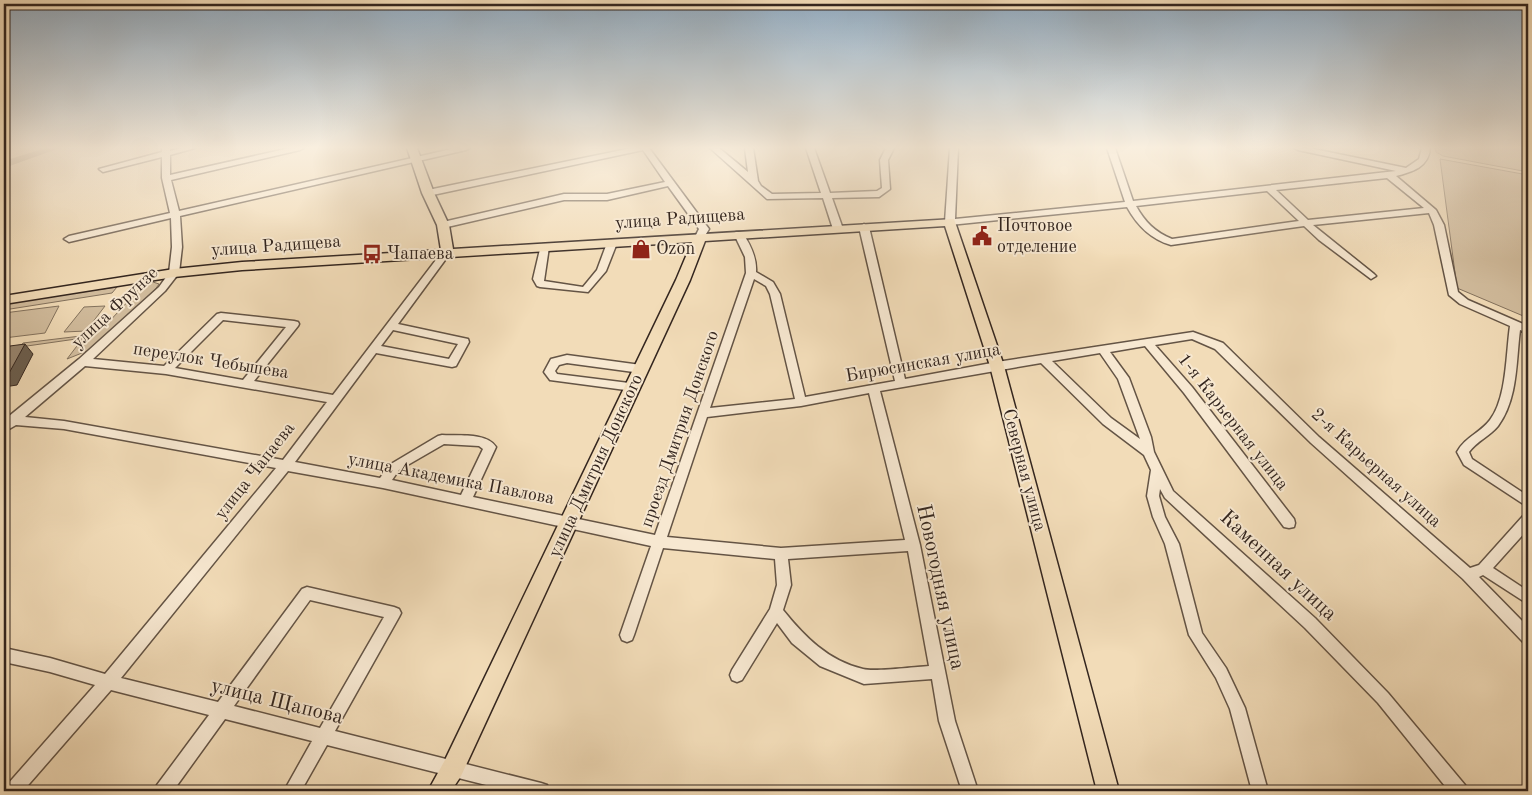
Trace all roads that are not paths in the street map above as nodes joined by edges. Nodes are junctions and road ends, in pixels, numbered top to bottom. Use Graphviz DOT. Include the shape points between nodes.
graph roads {
  1 [pos="168,185"];
  2 [pos="292,185"];
  3 [pos="425,185"];
  4 [pos="466,185"];
  5 [pos="661,185"];
  6 [pos="672,185"];
  7 [pos="756,185"];
  8 [pos="822,185"];
  9 [pos="886,185"];
  10 [pos="952,185"];
  11 [pos="1123,185"];
  12 [pos="1303,185"];
  13 [pos="1401,185"];
  14 [pos="1270,189"];
  15 [pos="428,193"];
  16 [pos="826,197"];
  17 [pos="1129,204"];
  18 [pos="1432,210"];
  19 [pos="175,215"];
  20 [pos="950,222"];
  21 [pos="1307,223"];
  22 [pos="443,225"];
  23 [pos="864,227"];
  24 [pos="838,229"];
  25 [pos="739,234"];
  26 [pos="700,237"];
  27 [pos="69,239"];
  28 [pos="612,243"];
  29 [pos="544,247"];
  30 [pos="445,254"];
  31 [pos="174,273"];
  32 [pos="751,273"];
  33 [pos="1371,276"];
  34 [pos="4,300"];
  35 [pos="1515,325"];
  36 [pos="392,326"];
  37 [pos="1528,330"];
  38 [pos="1193,336"];
  39 [pos="1148,343"];
  40 [pos="375,349"];
  41 [pos="1104,351"];
  42 [pos="1044,361"];
  43 [pos="83,362"];
  44 [pos="997,366"];
  45 [pos="641,369"];
  46 [pos="166,370"];
  47 [pos="246,384"];
  48 [pos="901,384"];
  49 [pos="633,387"];
  50 [pos="874,390"];
  51 [pos="333,399"];
  52 [pos="802,402"];
  53 [pos="704,413"];
  54 [pos="8,424"];
  55 [pos="1148,452"];
  56 [pos="286,465"];
  57 [pos="1156,470"];
  58 [pos="384,483"];
  59 [pos="465,500"];
  60 [pos="1528,502"];
  61 [pos="1528,520"];
  62 [pos="570,521"];
  63 [pos="1290,523"];
  64 [pos="660,542"];
  65 [pos="913,545"];
  66 [pos="781,554"];
  67 [pos="1484,569"];
  68 [pos="1468,575"];
  69 [pos="1528,598"];
  70 [pos="776,611"];
  71 [pos="627,635"];
  72 [pos="1528,637"];
  73 [pos="4,655"];
  74 [pos="937,672"];
  75 [pos="737,675"];
  76 [pos="108,682"];
  77 [pos="221,710"];
  78 [pos="324,736"];
  79 [pos="454,768"];
  80 [pos="13,791"];
  81 [pos="163,791"];
  82 [pos="292,791"];
  83 [pos="439,791"];
  84 [pos="541,791"];
  85 [pos="970,791"];
  86 [pos="1108,791"];
  87 [pos="1260,791"];
  88 [pos="1459,791"];
  1 -- 19 [label="street, улица Фрунзе"];
  2 -- 19 [label="street"];
  3 -- 15 [label="main road"];
  4 -- 15 [label="street"];
  5 -- 22 [label="street" via="607,197 564,197"];
  6 -- 26 [label="street" via="704,229"];
  7 -- 16 [label="street" via="770,197"];
  8 -- 16 [label="street"];
  9 -- 16 [label="street" via="883,192 869,195"];
  10 -- 20 [label="street, Северная улица"];
  11 -- 17 [label="street"];
  12 -- 14 [label="street, улица Радищева"];
  13 -- 18 [label="street"];
  14 -- 17 [label="street, улица Радищева"];
  14 -- 21 [label="street"];
  15 -- 22 [label="main road"];
  16 -- 24 [label="street"];
  17 -- 20 [label="street, улица Радищева"];
  17 -- 21 [label="street" via="1134,214 1155,235 1171,242"];
  18 -- 21 [label="street"];
  18 -- 35 [label="street" via="1439,225 1453,293 1464,302"];
  19 -- 27 [label="street"];
  19 -- 31 [label="street, улица Фрунзе" via="177,247"];
  20 -- 23 [label="main road, улица Радищева"];
  20 -- 44 [label="main road, Северная улица"];
  21 -- 33 [label="street"];
  22 -- 30 [label="main road" via="448,247"];
  23 -- 24 [label="main road, улица Радищева"];
  23 -- 48 [label="street"];
  24 -- 25 [label="main road, улица Радищева"];
  25 -- 26 [label="main road, улица Радищева"];
  25 -- 32 [label="street, проезд Дмитрия Донского" via="750,255"];
  26 -- 28 [label="main road, улица Радищева"];
  26 -- 45 [label="main road, улица Дмитрия Донского"];
  28 -- 29 [label="main road, улица Радищева"];
  28 -- 29 [label="street" via="601,271 590,287 580,291 540,284 538,279"];
  29 -- 30 [label="main road, улица Радищева"];
  30 -- 31 [label="main road, улица Радищева"];
  30 -- 36 [label="street, улица Чапаева"];
  31 -- 34 [label="main road, улица Радищева"];
  31 -- 43 [label="street, улица Фрунзе" via="162,289"];
  32 -- 52 [label="street" via="770,284 775,294"];
  32 -- 53 [label="street, проезд Дмитрия Донского"];
  35 -- 37 [label="street"];
  35 -- 60 [label="street" via="1505,399 1494,423 1465,446 1463,452 1468,462"];
  36 -- 40 [label="street, улица Чапаева"];
  36 -- 40 [label="street" via="464,342 452,364"];
  38 -- 39 [label="street, Бирюсинская улица"];
  38 -- 68 [label="street, 2-я Карьерная улица" via="1219,346 1314,440"];
  39 -- 41 [label="street, Бирюсинская улица"];
  39 -- 63 [label="street, 1-я Карьерная улица"];
  40 -- 51 [label="street, улица Чапаева"];
  41 -- 42 [label="street, Бирюсинская улица"];
  41 -- 55 [label="street, Каменная улица" via="1123,378"];
  42 -- 44 [label="street, Бирюсинская улица"];
  42 -- 55 [label="street" via="1107,422"];
  43 -- 46 [label="street, переулок Чебышева"];
  43 -- 54 [label="street, улица Фрунзе"];
  44 -- 48 [label="street, Бирюсинская улица"];
  44 -- 86 [label="main road, Северная улица"];
  45 -- 49 [label="main road, улица Дмитрия Донского"];
  45 -- 49 [label="street" via="568,359 555,362 549,372 554,377"];
  46 -- 47 [label="street, переулок Чебышева"];
  46 -- 47 [label="street" via="222,316 294,324"];
  47 -- 51 [label="street, переулок Чебышева"];
  48 -- 50 [label="street, Бирюсинская улица"];
  49 -- 62 [label="main road, улица Дмитрия Донского"];
  50 -- 52 [label="street, Бирюсинская улица"];
  50 -- 65 [label="street, Новогодняя улица"];
  51 -- 56 [label="street, улица Чапаева"];
  52 -- 53 [label="street, Бирюсинская улица"];
  53 -- 64 [label="street, проезд Дмитрия Донского"];
  54 -- 56 [label="street, улица Академика Павлова" via="64,426"];
  55 -- 57 [label="street, Каменная улица"];
  56 -- 58 [label="street, улица Академика Павлова"];
  56 -- 76 [label="street, улица Чапаева"];
  57 -- 87 [label="street" via="1154,496 1159,517 1172,544 1196,635 1221,673 1236,708"];
  57 -- 88 [label="street, Каменная улица" via="1168,494 1310,622 1383,698"];
  58 -- 59 [label="street, улица Академика Павлова"];
  58 -- 59 [label="street" via="395,467 442,439 481,442 490,448"];
  59 -- 62 [label="street, улица Академика Павлова"];
  61 -- 67 [label="street"];
  62 -- 64 [label="street, улица Академика Павлова"];
  62 -- 79 [label="main road, улица Дмитрия Донского"];
  64 -- 66 [label="street, улица Академика Павлова"];
  64 -- 71 [label="street, проезд Дмитрия Донского"];
  65 -- 66 [label="street, улица Академика Павлова"];
  65 -- 74 [label="street, Новогодняя улица"];
  66 -- 70 [label="street" via="784,586"];
  67 -- 68 [label="street"];
  67 -- 69 [label="street"];
  68 -- 72 [label="street, 2-я Карьерная улица"];
  70 -- 74 [label="street" via="797,638 825,661 864,677"];
  70 -- 75 [label="street"];
  73 -- 76 [label="street, улица Щапова"];
  74 -- 85 [label="street, Новогодняя улица" via="947,721"];
  76 -- 77 [label="street, улица Щапова"];
  76 -- 80 [label="street, улица Чапаева"];
  77 -- 78 [label="street, улица Щапова"];
  77 -- 78 [label="street" via="307,593 394,613"];
  77 -- 81 [label="street"];
  78 -- 79 [label="street, улица Щапова"];
  78 -- 82 [label="street"];
  79 -- 83 [label="main road, улица Дмитрия Донского"];
  79 -- 84 [label="street, улица Щапова"];
}
